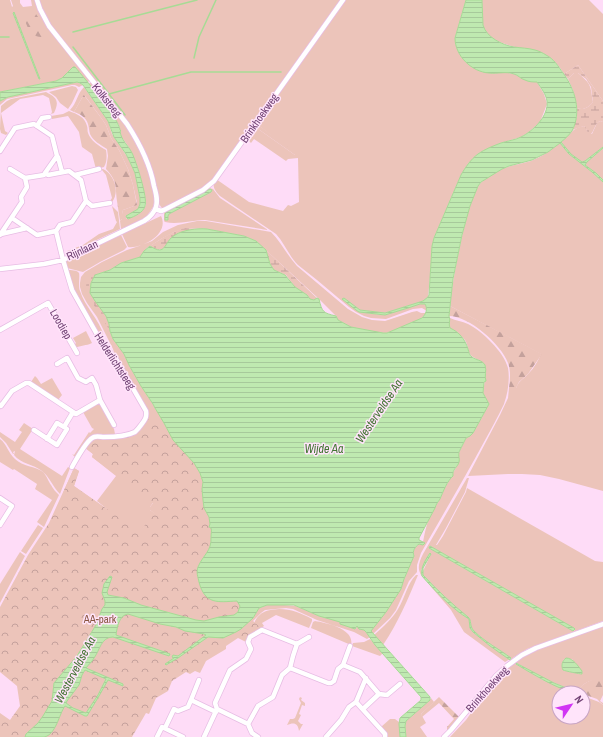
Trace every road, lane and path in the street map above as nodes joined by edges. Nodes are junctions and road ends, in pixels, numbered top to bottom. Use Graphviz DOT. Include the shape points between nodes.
graph roads {
  1 [pos="37,0"];
  2 [pos="343,0"];
  3 [pos="49,117"];
  4 [pos="37,126"];
  5 [pos="0,151"];
  6 [pos="57,156"];
  7 [pos="10,169"];
  8 [pos="99,170"];
  9 [pos="62,172"];
  10 [pos="45,173"];
  11 [pos="75,175"];
  12 [pos="25,178"];
  13 [pos="86,201"];
  14 [pos="110,203"];
  15 [pos="155,210"];
  16 [pos="12,218"];
  17 [pos="27,228"];
  18 [pos="56,231"];
  19 [pos="1,235"];
  20 [pos="62,260"];
  21 [pos="0,269"];
  22 [pos="0,330"];
  23 [pos="76,352"];
  24 [pos="57,364"];
  25 [pos="100,400"];
  26 [pos="0,405"];
  27 [pos="73,412"];
  28 [pos="114,425"];
  29 [pos="64,427"];
  30 [pos="34,430"];
  31 [pos="47,438"];
  32 [pos="72,467"];
  33 [pos="0,498"];
  34 [pos="0,525"];
  35 [pos="603,624"];
  36 [pos="309,637"];
  37 [pos="297,644"];
  38 [pos="350,646"];
  39 [pos="343,665"];
  40 [pos="290,668"];
  41 [pos="366,678"];
  42 [pos="199,680"];
  43 [pos="400,684"];
  44 [pos="380,694"];
  45 [pos="191,700"];
  46 [pos="356,702"];
  47 [pos="363,709"];
  48 [pos="216,710"];
  49 [pos="248,724"];
  50 [pos="165,728"];
  51 [pos="157,737"];
  52 [pos="183,737"];
  53 [pos="204,737"];
  54 [pos="258,737"];
  55 [pos="326,737"];
  56 [pos="385,737"];
  57 [pos="444,737"];
  1 -- 15 [label="street, Kolksteeg" via="49,26 138,141 152,175 157,199"];
  2 -- 15 [label="street, Brinkhoekweg" via="214,181 203,190 164,210"];
  3 -- 4 [label="street" via="42,118"];
  4 -- 5 [label="street" via="34,124 15,128"];
  4 -- 6 [label="street" via="52,136"];
  6 -- 9 [label="street"];
  6 -- 10 [label="street"];
  7 -- 12 [label="street"];
  8 -- 11 [label="street"];
  9 -- 10 [label="street" via="48,175"];
  9 -- 11 [label="street" via="69,171"];
  10 -- 12 [label="street"];
  11 -- 13 [label="street" via="81,180"];
  12 -- 16 [label="street" via="27,187 21,197 22,202"];
  13 -- 14 [label="street" via="92,206"];
  13 -- 18 [label="street" via="72,222 60,225"];
  15 -- 20 [label="street, Rijnlaan" via="144,221"];
  16 -- 17 [label="street"];
  16 -- 19 [label="street"];
  17 -- 18 [label="street" via="37,235"];
  17 -- 19 [label="street"];
  18 -- 20 [label="street"];
  20 -- 21 [label="street, Rijnlaan"];
  20 -- 32 [label="street, Helderlichtsteeg" via="72,290 103,345 118,361 146,411 143,423 135,432 93,437"];
  22 -- 23 [label="street, Loodiep" via="48,303"];
  24 -- 25 [label="street" via="67,358 78,378 86,382 92,378"];
  25 -- 27 [label="street" via="76,414"];
  25 -- 28 [label="street"];
  26 -- 27 [label="street" via="12,390 29,383"];
  27 -- 29 [label="street"];
  29 -- 31 [label="street" via="57,423"];
  29 -- 31 [label="street" via="67,429 57,445"];
  30 -- 31 [label="street"];
  33 -- 34 [label="street" via="12,506"];
  35 -- 57 [label="street, Brinkhoekweg" via="522,655 493,679"];
  36 -- 37 [label="street"];
  37 -- 40 [label="street"];
  37 -- 48 [label="street" via="262,630 250,637 248,642 251,649 246,659 230,670 214,702"];
  38 -- 39 [label="street"];
  39 -- 40 [label="street" via="331,683"];
  39 -- 41 [label="street" via="360,672"];
  40 -- 49 [label="street" via="282,675 272,696 258,706"];
  41 -- 44 [label="street"];
  41 -- 46 [label="street"];
  42 -- 45 [label="street"];
  43 -- 44 [label="street" via="387,695"];
  44 -- 47 [label="street"];
  45 -- 48 [label="street"];
  45 -- 50 [label="street" via="188,707 178,711 174,709"];
  46 -- 47 [label="street"];
  46 -- 55 [label="street" via="349,707"];
  47 -- 56 [label="street"];
  48 -- 49 [label="street"];
  48 -- 53 [label="street"];
  49 -- 54 [label="street"];
  50 -- 51 [label="street" via="162,727"];
  50 -- 52 [label="street"];
}
